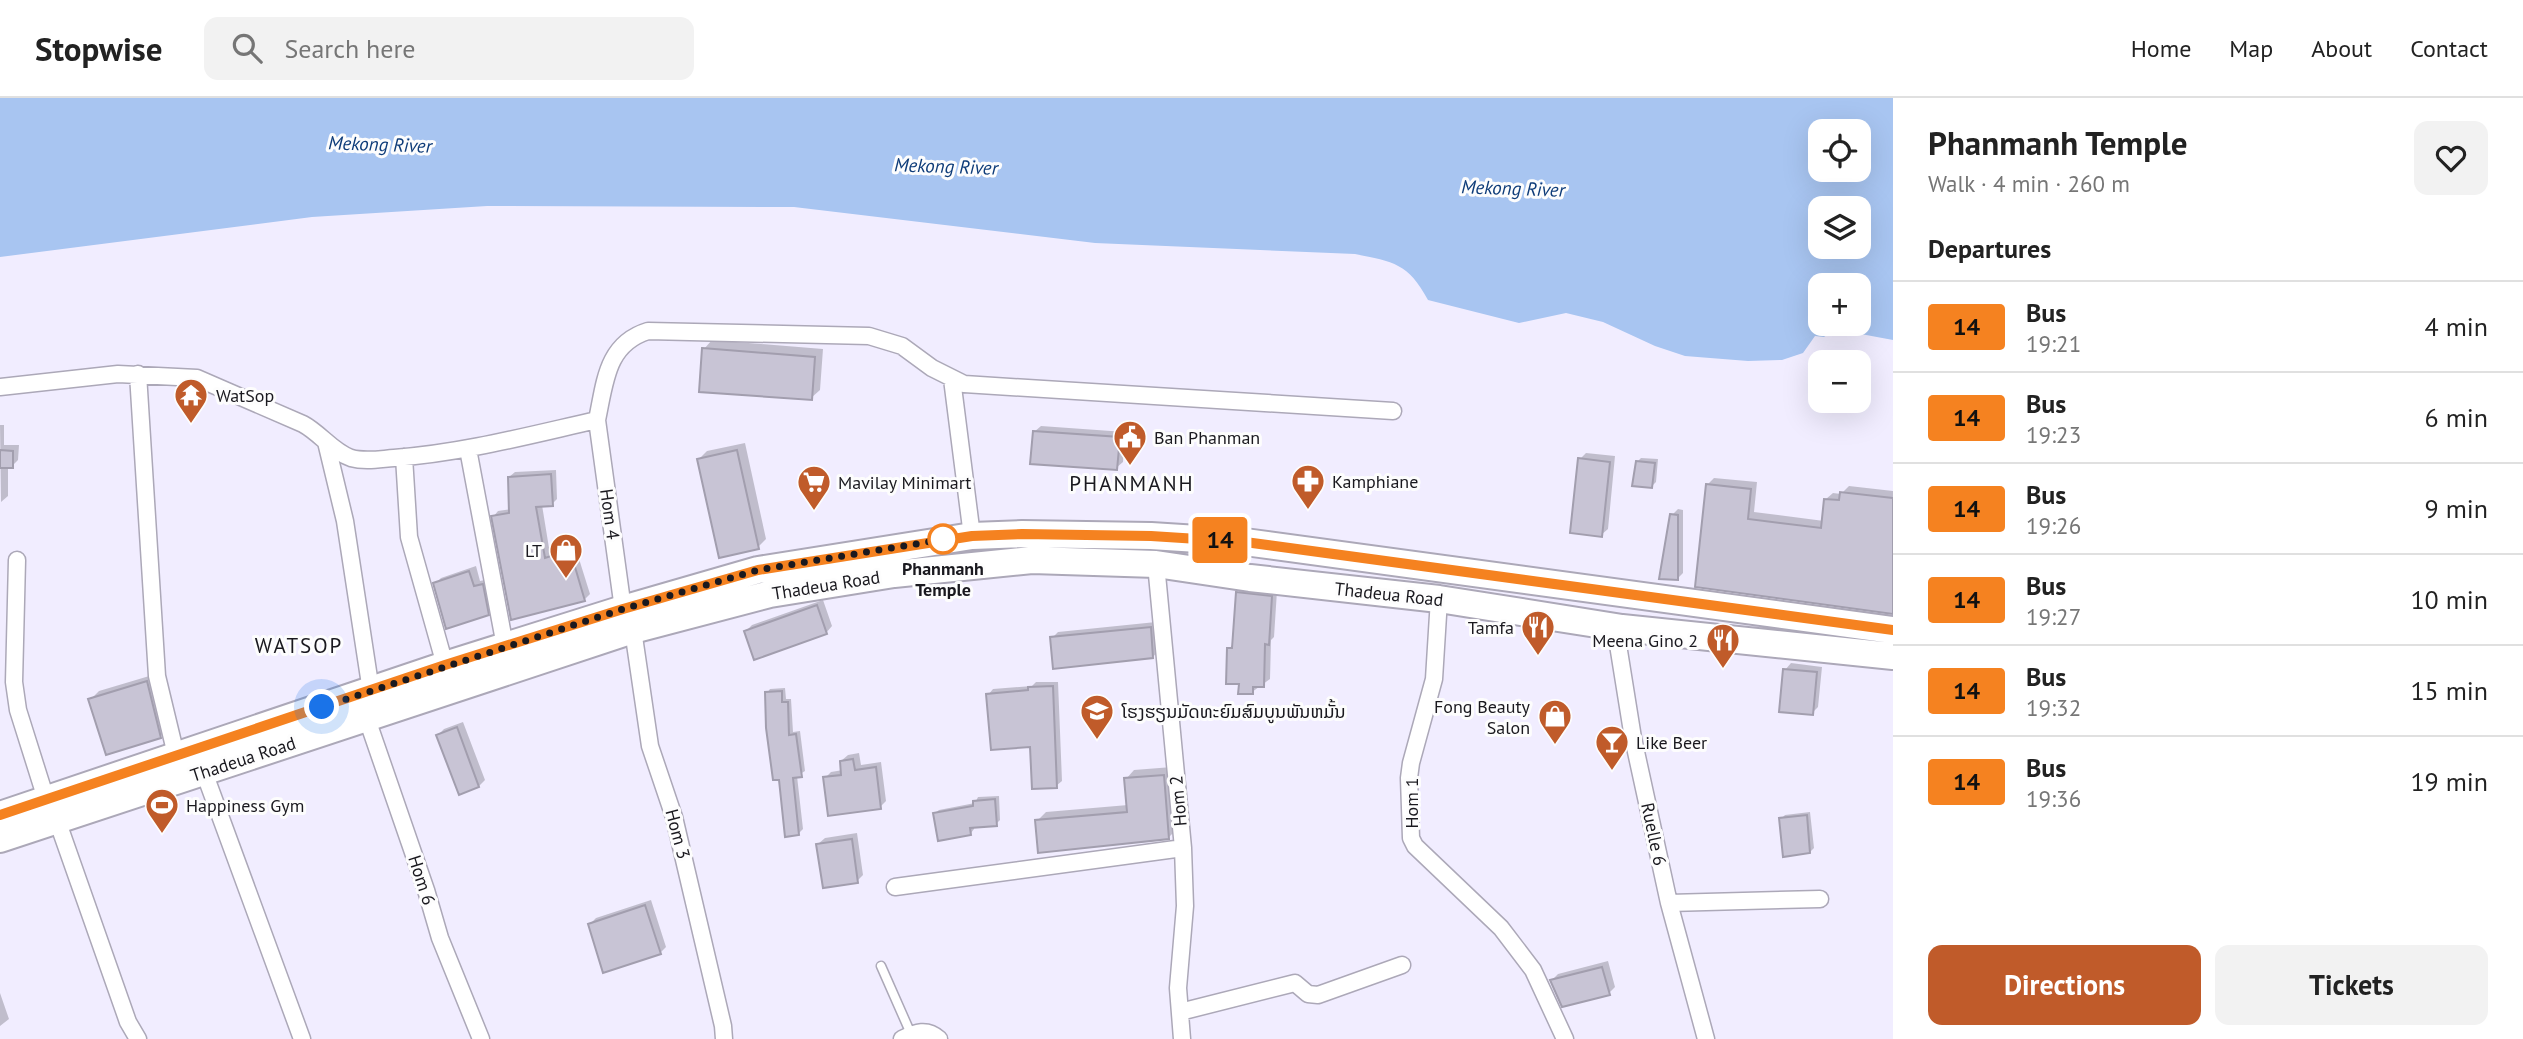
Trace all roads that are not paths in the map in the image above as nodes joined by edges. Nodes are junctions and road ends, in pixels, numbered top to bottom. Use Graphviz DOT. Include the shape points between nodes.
graph roads {
  1 [pos="138,374"];
  2 [pos="952,379"];
  3 [pos="0,387"];
  4 [pos="1393,411"];
  5 [pos="597,420"];
  6 [pos="326,442"];
  7 [pos="468,449"];
  8 [pos="404,457"];
  9 [pos="972,536"];
  10 [pos="18,560"];
  11 [pos="1156,564"];
  12 [pos="1627,595"];
  13 [pos="1439,599"];
  14 [pos="628,619"];
  15 [pos="1619,627"];
  16 [pos="1893,630"];
  17 [pos="505,646"];
  18 [pos="1893,656"];
  19 [pos="445,665"];
  20 [pos="371,691"];
  21 [pos="367,719"];
  22 [pos="176,755"];
  23 [pos="204,772"];
  24 [pos="51,810"];
  25 [pos="0,815"];
  26 [pos="0,839"];
  27 [pos="1183,848"];
  28 [pos="895,887"];
  29 [pos="1821,899"];
  30 [pos="1669,903"];
  31 [pos="1402,965"];
  32 [pos="881,966"];
  33 [pos="1180,1012"];
  34 [pos="907,1037"];
  35 [pos="138,1039"];
  36 [pos="302,1039"];
  37 [pos="481,1039"];
  38 [pos="724,1039"];
  39 [pos="939,1039"];
  40 [pos="1182,1039"];
  41 [pos="1565,1039"];
  42 [pos="1706,1039"];
  1 -- 3 [label="street"];
  1 -- 6 [label="street" via="198,378 303,424"];
  1 -- 22 [label="street" via="157,676"];
  2 -- 4 [label="street" via="964,384"];
  2 -- 5 [label="street" via="902,346 869,336 648,331 623,343 615,355"];
  2 -- 9 [label="street"];
  5 -- 7 [label="street"];
  5 -- 14 [label="street, Hom 4"];
  6 -- 8 [label="street" via="361,460"];
  6 -- 20 [label="street" via="345,521"];
  7 -- 8 [label="street"];
  7 -- 17 [label="street"];
  8 -- 19 [label="street" via="409,537"];
  9 -- 12 [label="main road, Thadeua Road" via="1151,536 1245,542"];
  9 -- 14 [label="main road, Thadeua Road" via="758,570"];
  10 -- 24 [label="street" via="14,682 18,710"];
  11 -- 13 [label="main road, Thadeua Road"];
  11 -- 14 [label="main road, Thadeua Road" via="1032,560 894,574"];
  11 -- 27 [label="street, Hom 2"];
  12 -- 15 [label="main road"];
  12 -- 16 [label="main road, Thadeua Road"];
  13 -- 15 [label="main road, Thadeua Road"];
  13 -- 41 [label="street, Hom 1" via="1434,679 1409,778 1411,838 1501,928 1533,970"];
  14 -- 17 [label="main road, Thadeua Road"];
  14 -- 21 [label="main road, Thadeua Road"];
  14 -- 38 [label="street, Hom 3" via="650,746 674,817"];
  15 -- 18 [label="main road, Thadeua Road"];
  15 -- 30 [label="street, Ruelle 6" via="1633,738"];
  17 -- 19 [label="main road, Thadeua Road"];
  19 -- 20 [label="main road, Thadeua Road"];
  20 -- 21 [label="street"];
  20 -- 22 [label="main road, Thadeua Road"];
  21 -- 23 [label="main road, Thadeua Road"];
  21 -- 37 [label="street, Hom 6" via="440,938"];
  22 -- 24 [label="main road, Thadeua Road"];
  23 -- 24 [label="main road, Thadeua Road"];
  23 -- 36 [label="street"];
  24 -- 25 [label="main road, Thadeua Road"];
  24 -- 26 [label="main road, Thadeua Road"];
  24 -- 35 [label="street"];
  27 -- 28 [label="street"];
  27 -- 33 [label="street, Hom 2"];
  29 -- 30 [label="street"];
  30 -- 42 [label="street, Ruelle 6"];
  31 -- 33 [label="street" via="1318,995 1308,994 1295,983"];
  32 -- 34 [label="lane"];
  33 -- 40 [label="street, Hom 2"];
  34 -- 39 [label="street" via="923,1031"];
}
